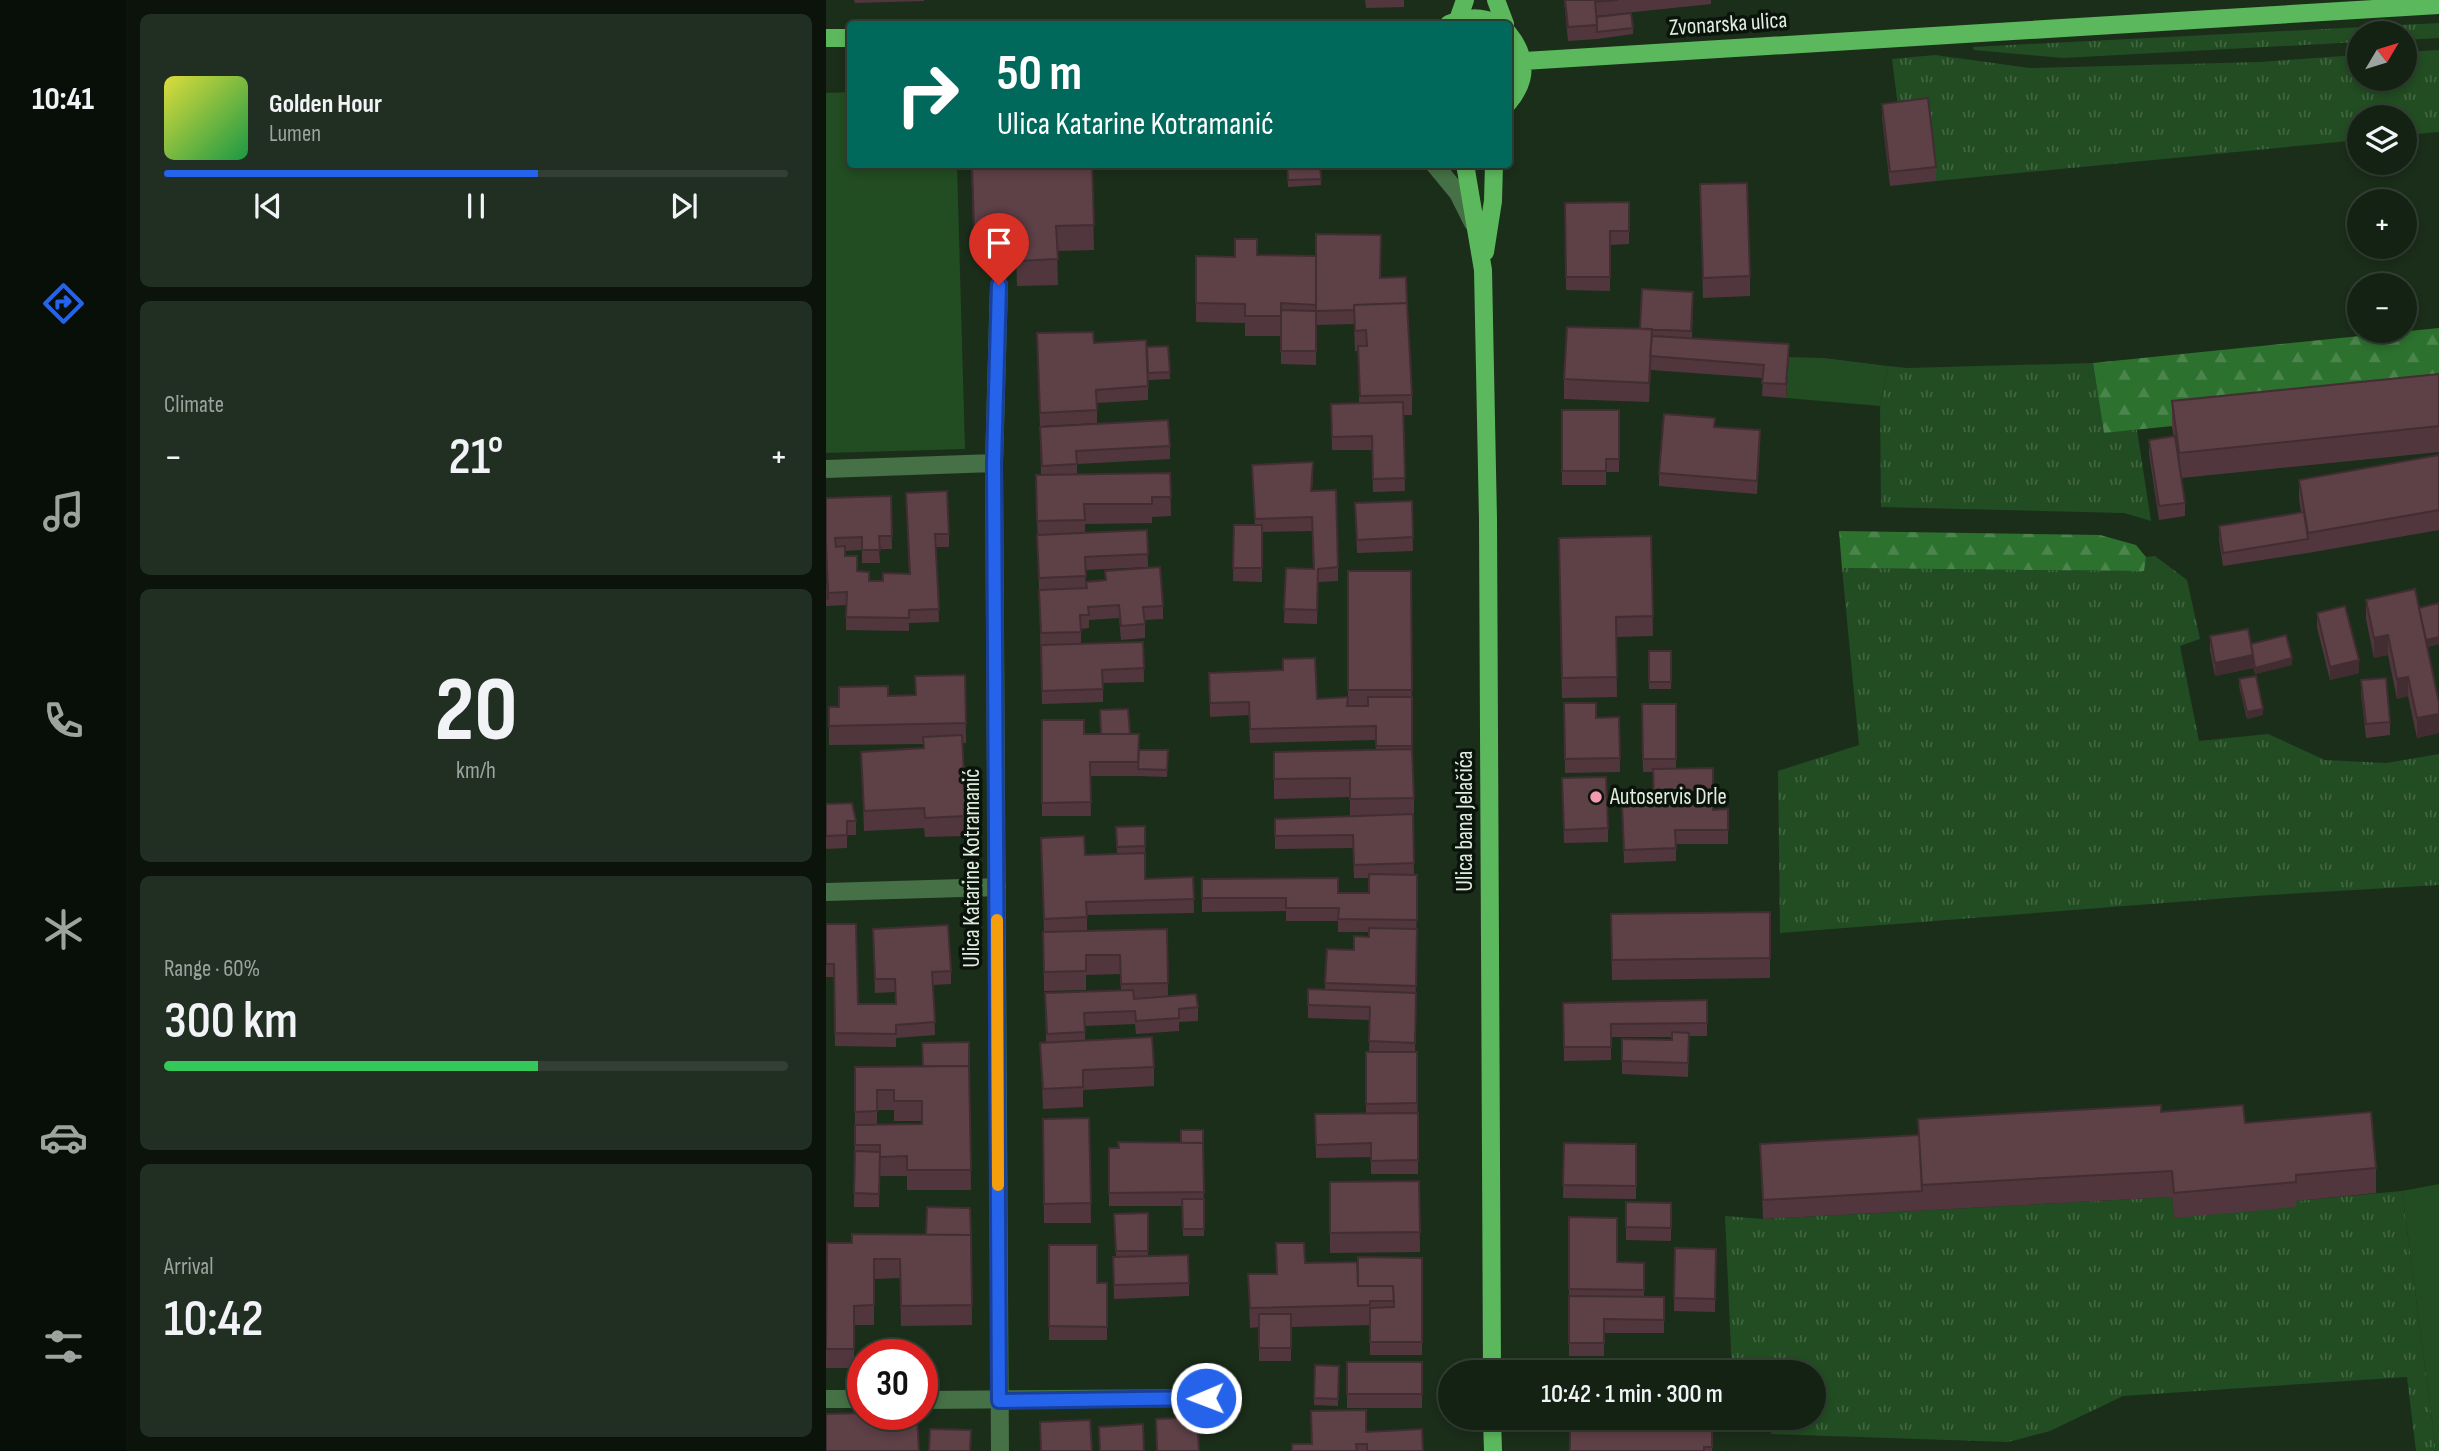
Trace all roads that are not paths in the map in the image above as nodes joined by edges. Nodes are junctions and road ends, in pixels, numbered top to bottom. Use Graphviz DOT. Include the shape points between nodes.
graph roads {
  1 [pos="1465,0"];
  2 [pos="1496,0"];
  3 [pos="2439,5"];
  4 [pos="1454,21"];
  5 [pos="1459,21"];
  6 [pos="1486,21"];
  7 [pos="1504,21"];
  8 [pos="826,38"];
  9 [pos="847,38"];
  10 [pos="1512,38"];
  11 [pos="1523,61"];
  12 [pos="1512,98"];
  13 [pos="1437,168"];
  14 [pos="1466,168"];
  15 [pos="1494,168"];
  16 [pos="1475,228"];
  17 [pos="1483,270"];
  18 [pos="999,285"];
  19 [pos="994,463"];
  20 [pos="826,469"];
  21 [pos="997,887"];
  22 [pos="826,892"];
  23 [pos="1492,1360"];
  24 [pos="1206,1398"];
  25 [pos="826,1399"];
  26 [pos="847,1399"];
  27 [pos="938,1400"];
  28 [pos="999,1401"];
  29 [pos="1492,1430"];
  30 [pos="1000,1451"];
  31 [pos="1493,1451"];
  1 -- 4 [label="main road"];
  2 -- 7 [label="main road"];
  3 -- 11 [label="main road, Zvonarska ulica"];
  5 -- 6 [label="main road"];
  8 -- 9 [label="main road"];
  10 -- 11 [label="main road"];
  11 -- 12 [label="main road" via="1523,78"];
  13 -- 16 [label="street" via="1458,193"];
  14 -- 16 [label="main road, Ulica bana Jelačića"];
  15 -- 17 [label="main road, Ulica bana Jelačića"];
  16 -- 17 [label="main road, Ulica bana Jelačića"];
  17 -- 23 [label="main road, Ulica bana Jelačića"];
  18 -- 19 [label="street, Ulica Katarine Kotramanić"];
  19 -- 20 [label="street"];
  19 -- 21 [label="street, Ulica Katarine Kotramanić"];
  21 -- 22 [label="street"];
  21 -- 28 [label="street, Ulica Katarine Kotramanić"];
  24 -- 28 [label="street"];
  25 -- 26 [label="street"];
  27 -- 28 [label="street"];
  28 -- 30 [label="street, Ulica Katarine Kotramanić"];
  29 -- 31 [label="main road"];
}
